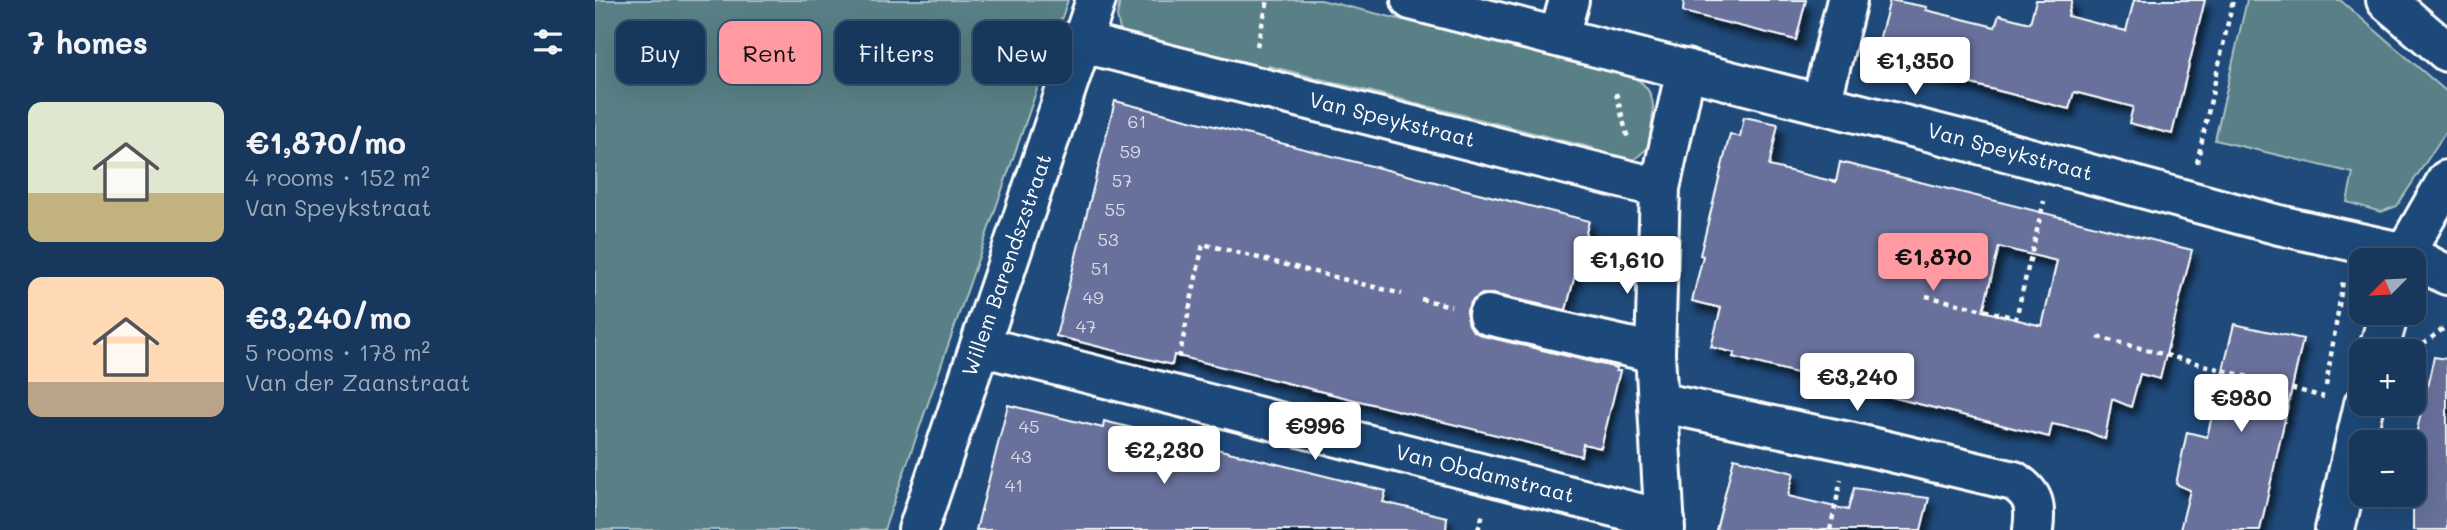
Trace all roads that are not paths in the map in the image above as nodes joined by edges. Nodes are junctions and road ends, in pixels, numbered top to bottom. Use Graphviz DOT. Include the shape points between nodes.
graph roads {
  1 [pos="1096,0"];
  2 [pos="1411,0"];
  3 [pos="1569,0"];
  4 [pos="1847,0"];
  5 [pos="2386,0"];
  6 [pos="1559,36"];
  7 [pos="1083,43"];
  8 [pos="2447,52"];
  9 [pos="1686,69"];
  10 [pos="1821,104"];
  11 [pos="2447,180"];
  12 [pos="1645,184"];
  13 [pos="2373,248"];
  14 [pos="2409,248"];
  15 [pos="2426,266"];
  16 [pos="2447,275"];
  17 [pos="1487,315"];
  18 [pos="980,346"];
  19 [pos="1655,353"];
  20 [pos="1658,402"];
  21 [pos="2361,416"];
  22 [pos="1665,525"];
  23 [pos="918,530"];
  24 [pos="2033,530"];
  25 [pos="2335,530"];
  1 -- 7 [label="street, Willem Barendszstraat"];
  2 -- 6 [label="street, Van Speykstraat"];
  3 -- 6 [label="street"];
  4 -- 10 [label="street"];
  5 -- 8 [label="street"];
  6 -- 9 [label="street, Van Speykstraat"];
  7 -- 12 [label="street, Van Speykstraat"];
  7 -- 18 [label="street, Willem Barendszstraat"];
  9 -- 10 [label="street, Van Speykstraat"];
  9 -- 12 [label="street"];
  10 -- 13 [label="street, Van Speykstraat"];
  11 -- 14 [label="street"];
  12 -- 19 [label="street"];
  15 -- 16 [label="street, Van Speykstraat"];
  17 -- 19 [label="street"];
  18 -- 22 [label="street, Van Obdamstraat"];
  18 -- 23 [label="street, Willem Barendszstraat"];
  19 -- 20 [label="street"];
  20 -- 22 [label="street"];
  20 -- 24 [label="street" via="2014,481 2028,490 2036,510"];
  21 -- 25 [label="street"];
}
